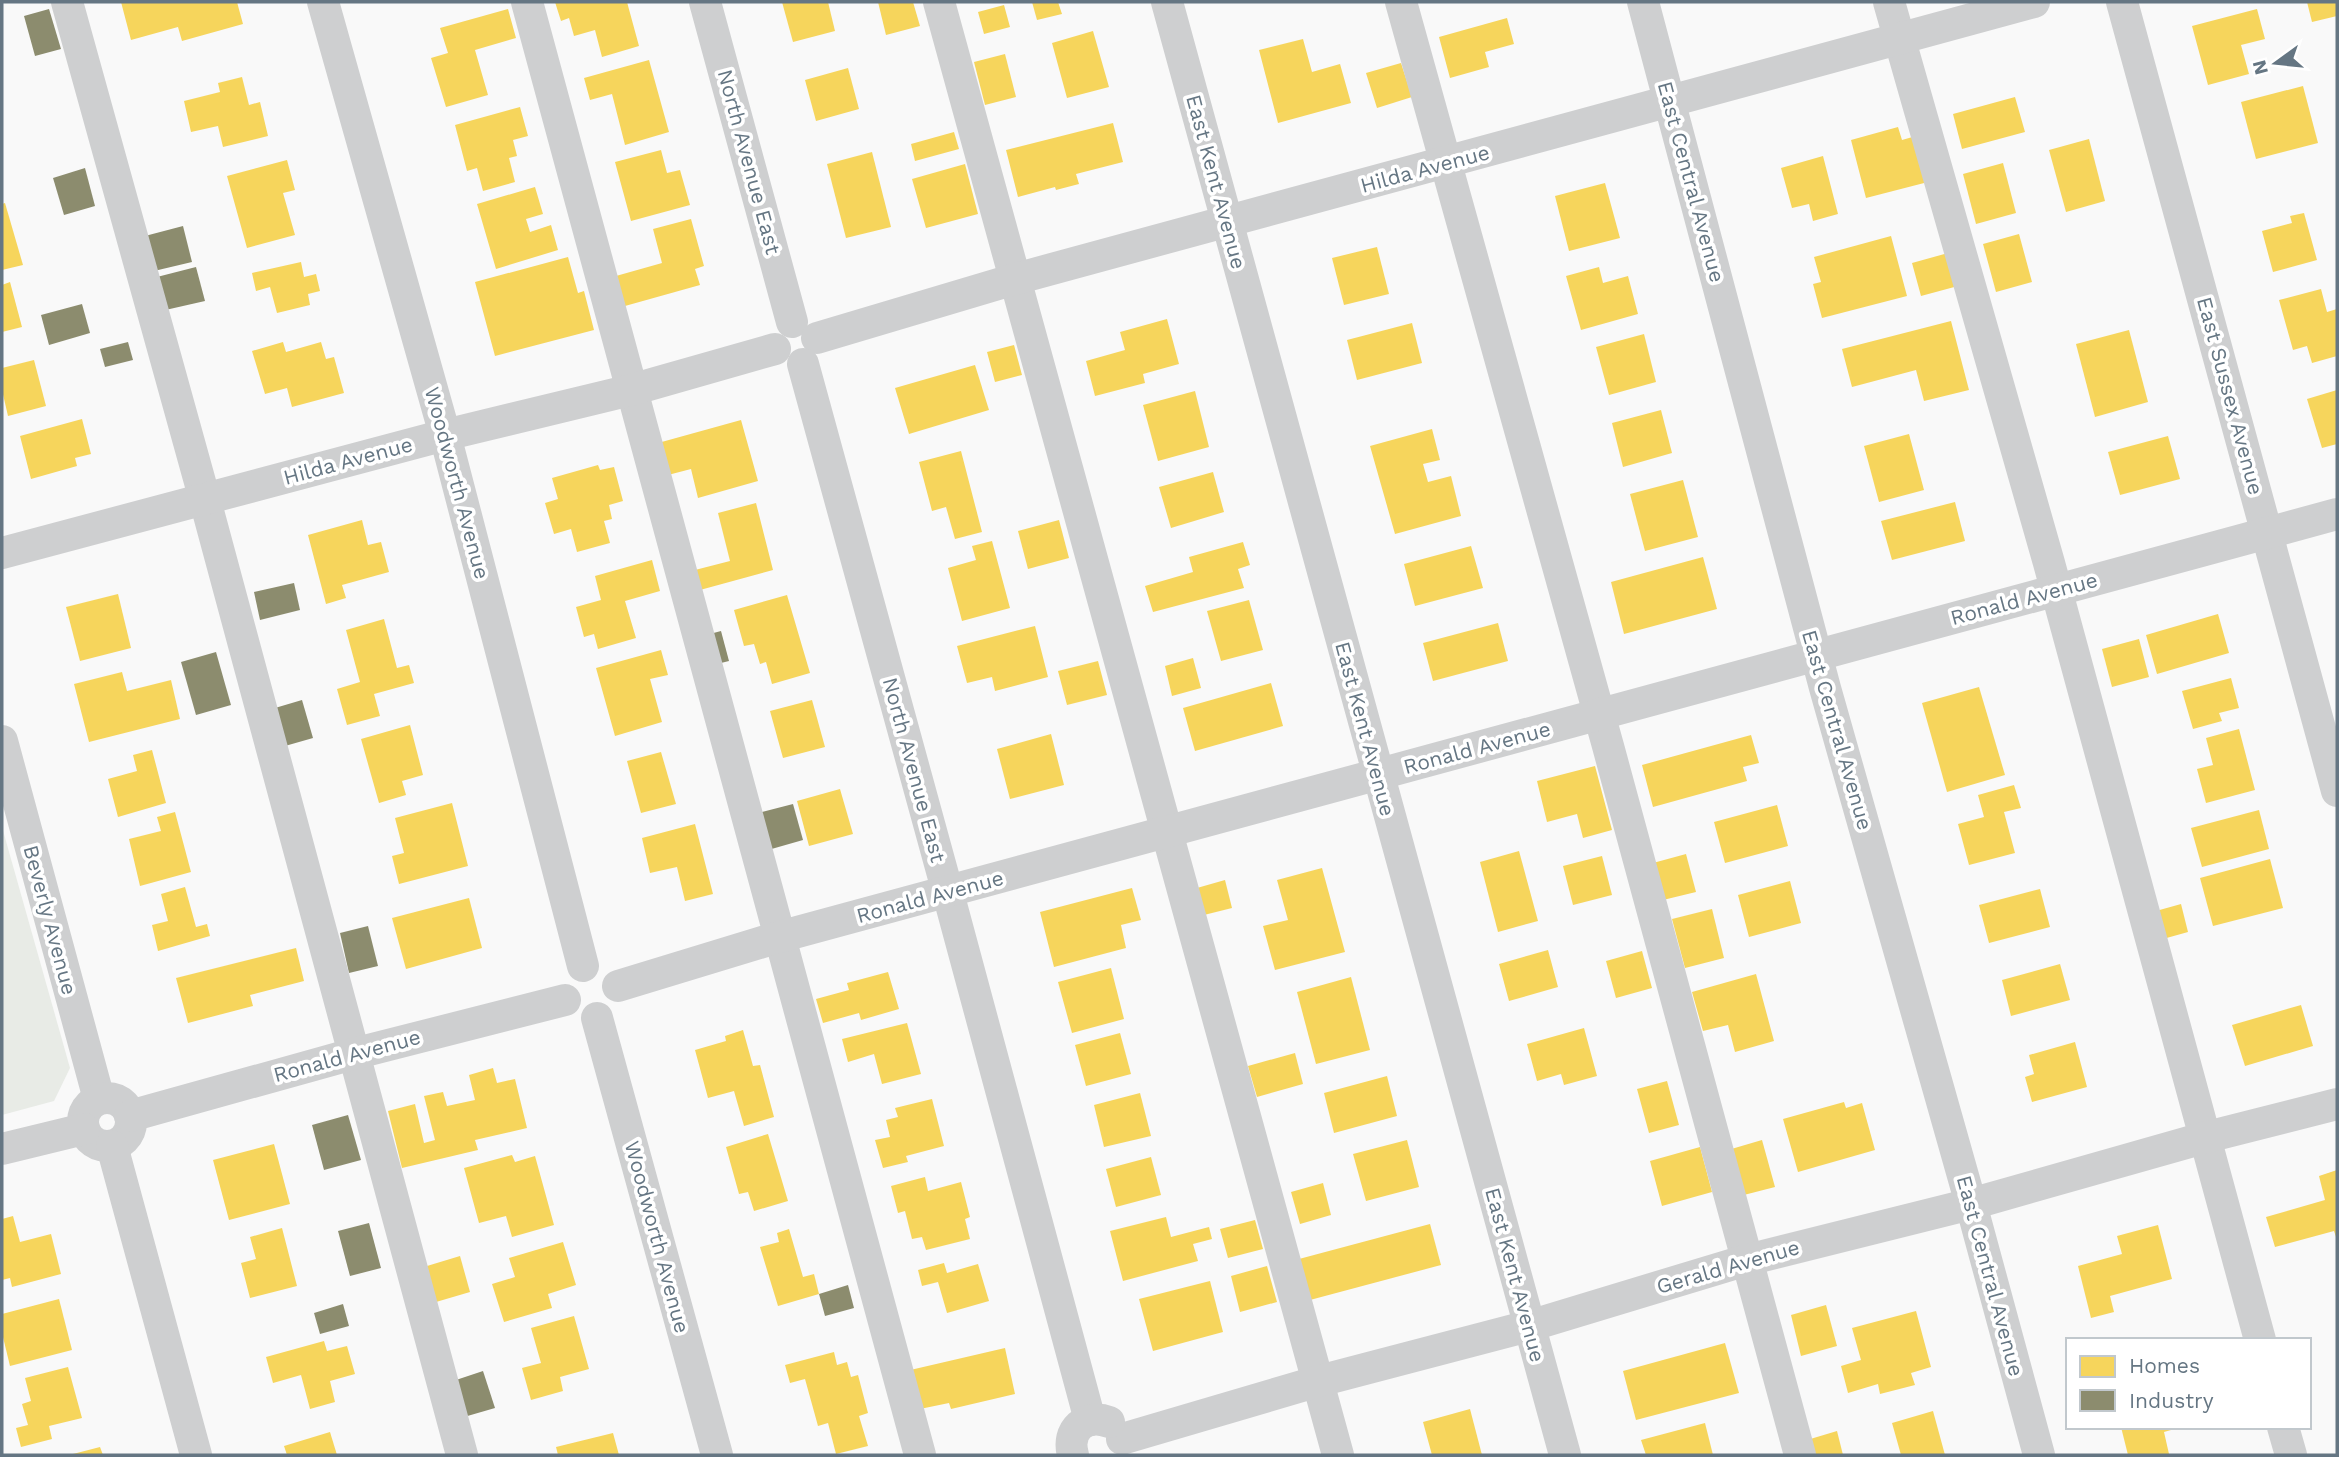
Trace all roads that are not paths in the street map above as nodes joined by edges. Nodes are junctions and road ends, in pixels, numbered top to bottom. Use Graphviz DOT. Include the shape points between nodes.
graph roads {
  1 [pos="67,2"];
  2 [pos="323,2"];
  3 [pos="527,2"];
  4 [pos="705,2"];
  5 [pos="939,2"];
  6 [pos="1167,2"];
  7 [pos="1401,2"];
  8 [pos="1643,2"];
  9 [pos="1889,2"];
  10 [pos="2034,2"];
  11 [pos="2122,2"];
  12 [pos="1900,38"];
  13 [pos="1670,102"];
  14 [pos="1446,163"];
  15 [pos="1227,222"];
  16 [pos="1015,279"];
  17 [pos="804,341"];
  18 [pos="631,390"];
  19 [pos="445,435"];
  20 [pos="205,499"];
  21 [pos="2337,514"];
  22 [pos="2267,533"];
  23 [pos="2,553"];
  24 [pos="2056,590"];
  25 [pos="1816,656"];
  26 [pos="1599,715"];
  27 [pos="2,741"];
  28 [pos="1378,775"];
  29 [pos="2337,791"];
  30 [pos="1168,832"];
  31 [pos="948,893"];
  32 [pos="779,937"];
  33 [pos="583,966"];
  34 [pos="618,986"];
  35 [pos="565,1000"];
  36 [pos="597,1018"];
  37 [pos="353,1054"];
  38 [pos="99,1099"];
  39 [pos="2337,1104"];
  40 [pos="130,1116"];
  41 [pos="84,1129"];
  42 [pos="2207,1137"];
  43 [pos="112,1146"];
  44 [pos="2,1149"];
  45 [pos="1971,1204"];
  46 [pos="1747,1260"];
  47 [pos="1529,1326"];
  48 [pos="2259,1338"];
  49 [pos="1319,1381"];
  50 [pos="1090,1420"];
  51 [pos="2284,1429"];
  52 [pos="1121,1447"];
  53 [pos="1068,1454"];
  54 [pos="196,1455"];
  55 [pos="462,1455"];
  56 [pos="717,1455"];
  57 [pos="919,1455"];
  58 [pos="1338,1455"];
  59 [pos="1565,1455"];
  60 [pos="1800,1455"];
  61 [pos="2039,1455"];
  62 [pos="2291,1455"];
  1 -- 20 [label="street"];
  2 -- 19 [label="street, Woodworth Avenue"];
  3 -- 18 [label="street"];
  4 -- 17 [label="street, North Avenue East"];
  5 -- 16 [label="street"];
  6 -- 15 [label="street, East Kent Avenue"];
  7 -- 14 [label="street"];
  8 -- 13 [label="street, East Central Avenue"];
  9 -- 12 [label="street"];
  10 -- 12 [label="street, Hilda Avenue"];
  11 -- 22 [label="street, East Sussex Avenue"];
  12 -- 13 [label="street, Hilda Avenue"];
  12 -- 24 [label="street"];
  13 -- 14 [label="street, Hilda Avenue"];
  13 -- 25 [label="street, East Central Avenue"];
  14 -- 15 [label="street, Hilda Avenue"];
  14 -- 26 [label="street"];
  15 -- 16 [label="street, Hilda Avenue"];
  15 -- 28 [label="street, East Kent Avenue"];
  16 -- 17 [label="street, Hilda Avenue"];
  16 -- 30 [label="street"];
  17 -- 18 [label="street, Hilda Avenue" via="779,330 775,349"];
  17 -- 31 [label="street, North Avenue East"];
  18 -- 19 [label="street, Hilda Avenue"];
  18 -- 32 [label="street"];
  19 -- 20 [label="street, Hilda Avenue"];
  19 -- 33 [label="street, Woodworth Avenue"];
  20 -- 23 [label="street, Hilda Avenue"];
  20 -- 37 [label="street"];
  21 -- 22 [label="street, Ronald Avenue"];
  22 -- 24 [label="street, Ronald Avenue"];
  22 -- 29 [label="street, East Sussex Avenue"];
  24 -- 25 [label="street, Ronald Avenue"];
  24 -- 42 [label="street"];
  25 -- 26 [label="street, Ronald Avenue"];
  25 -- 45 [label="street, East Central Avenue"];
  26 -- 28 [label="street, Ronald Avenue"];
  26 -- 46 [label="street"];
  27 -- 38 [label="street, Beverly Avenue"];
  28 -- 30 [label="street, Ronald Avenue"];
  28 -- 47 [label="street, East Kent Avenue"];
  30 -- 31 [label="street, Ronald Avenue"];
  30 -- 49 [label="street"];
  31 -- 32 [label="street, Ronald Avenue"];
  31 -- 50 [label="street, North Avenue East"];
  32 -- 34 [label="street, Ronald Avenue"];
  32 -- 57 [label="street"];
  33 -- 34 [label="street" via="606,969"];
  33 -- 35 [label="street" via="571,973"];
  34 -- 36 [label="street" via="614,1007"];
  35 -- 36 [label="street" via="583,1018"];
  35 -- 37 [label="street, Ronald Avenue"];
  36 -- 56 [label="street, Woodworth Avenue"];
  37 -- 40 [label="street, Ronald Avenue"];
  37 -- 55 [label="street"];
  38 -- 40 [label="street" via="118,1100"];
  38 -- 41 [label="street" via="85,1111"];
  39 -- 42 [label="street, Gerald Avenue"];
  40 -- 43 [label="street" via="127,1136"];
  41 -- 43 [label="street" via="89,1139"];
  41 -- 44 [label="street"];
  42 -- 45 [label="street, Gerald Avenue"];
  42 -- 48 [label="street"];
  43 -- 54 [label="street"];
  45 -- 46 [label="street, Gerald Avenue"];
  45 -- 61 [label="street, East Central Avenue"];
  46 -- 47 [label="street, Gerald Avenue"];
  46 -- 60 [label="street"];
  47 -- 49 [label="street, Gerald Avenue"];
  47 -- 59 [label="street, East Kent Avenue"];
  49 -- 52 [label="street, Gerald Avenue"];
  49 -- 58 [label="street"];
  50 -- 52 [label="street" via="1101,1419 1116,1427"];
  50 -- 53 [label="street" via="1074,1432"];
  51 -- 62 [label="street"];
}
